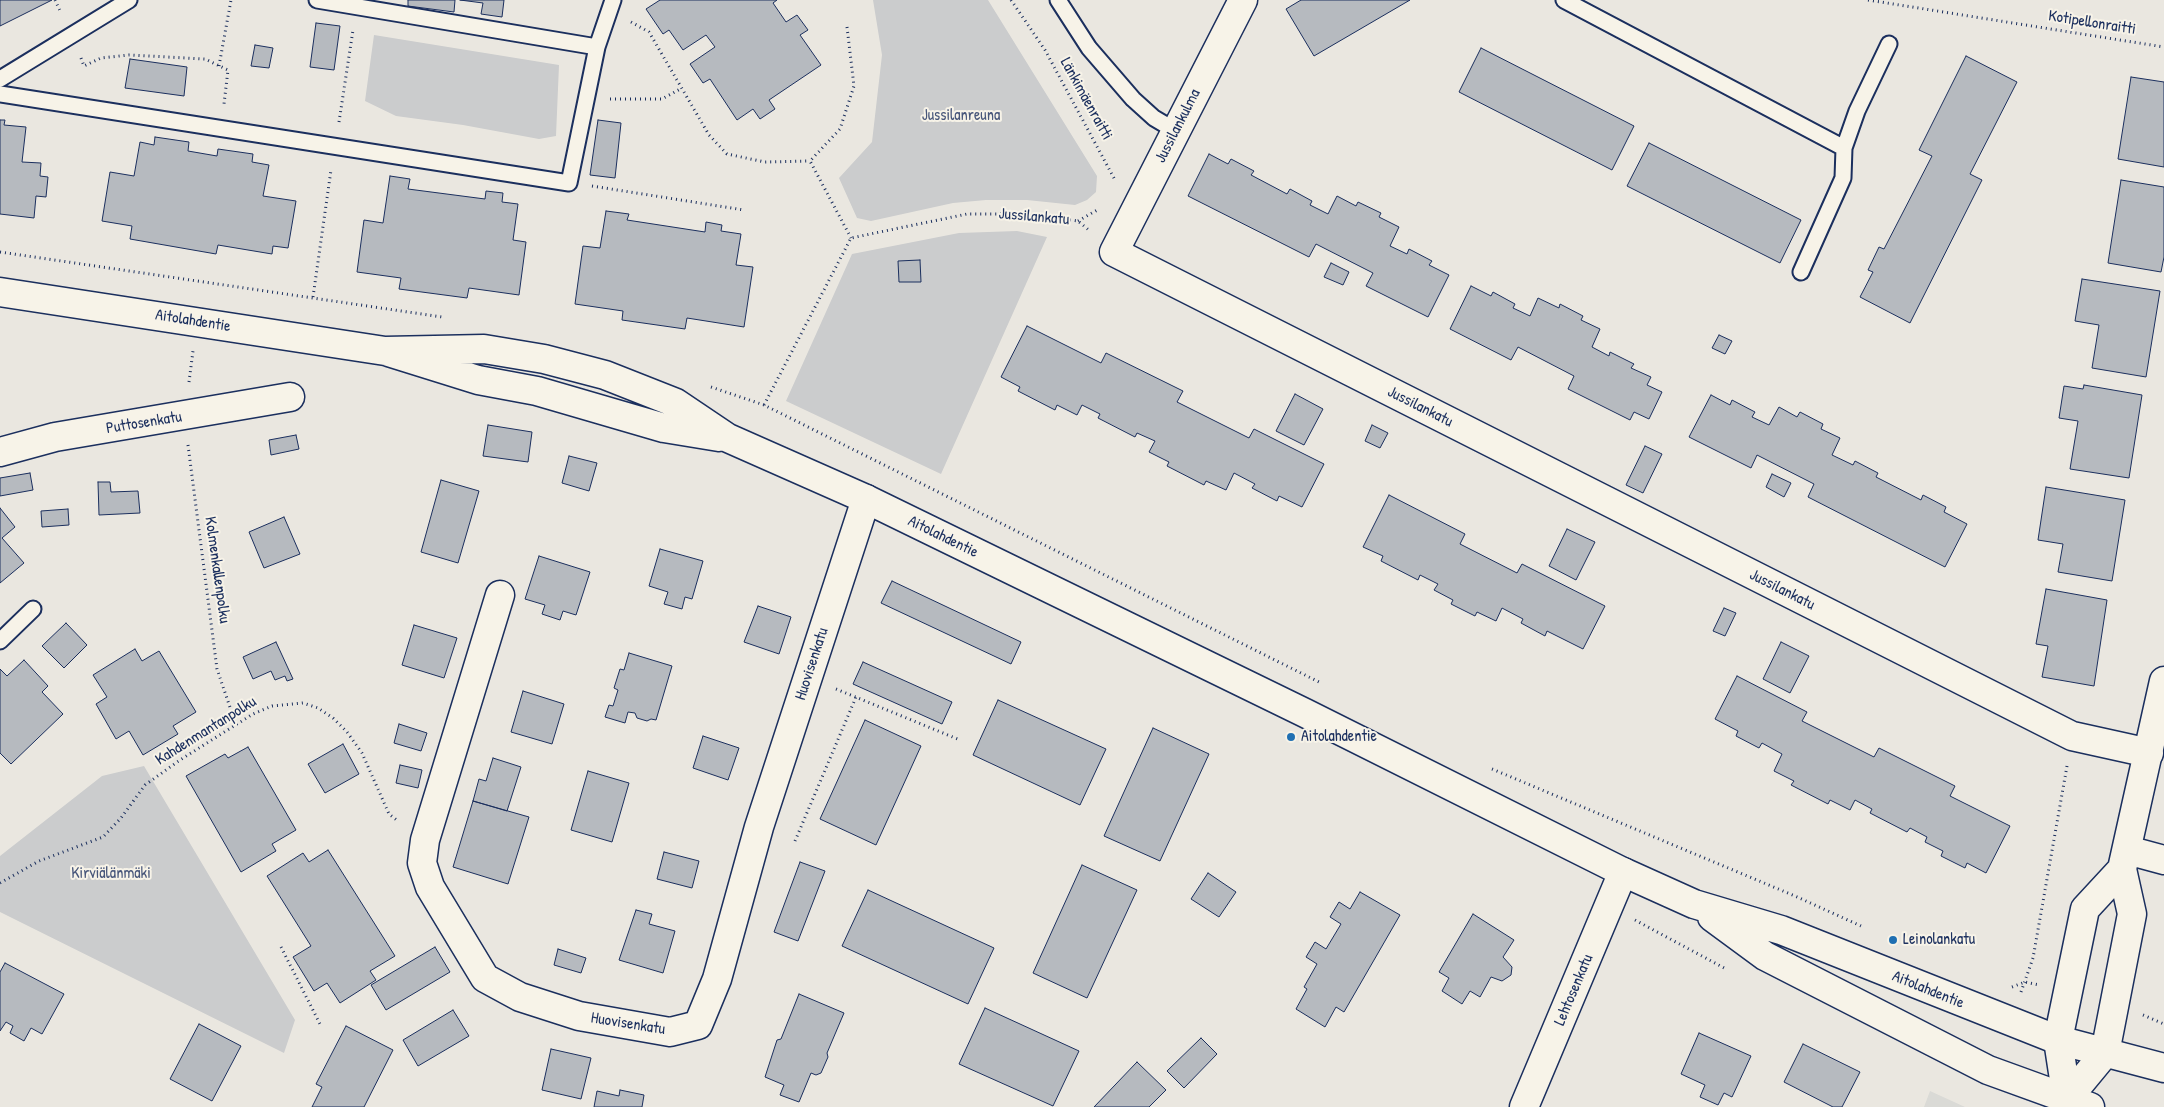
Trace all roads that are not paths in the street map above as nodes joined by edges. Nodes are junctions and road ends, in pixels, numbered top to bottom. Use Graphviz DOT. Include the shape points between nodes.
graph roads {
  1 [pos="129,0"];
  2 [pos="316,0"];
  3 [pos="1058,0"];
  4 [pos="1242,0"];
  5 [pos="1564,0"];
  6 [pos="612,5"];
  7 [pos="1889,44"];
  8 [pos="596,46"];
  9 [pos="0,78"];
  10 [pos="0,94"];
  11 [pos="1176,131"];
  12 [pos="1844,148"];
  13 [pos="1114,252"];
  14 [pos="1801,272"];
  15 [pos="0,292"];
  16 [pos="290,397"];
  17 [pos="0,452"];
  18 [pos="866,499"];
  19 [pos="500,594"];
  20 [pos="33,609"];
  21 [pos="0,641"];
  22 [pos="2164,680"];
  23 [pos="2149,753"];
  24 [pos="2124,859"];
  25 [pos="2164,860"];
  26 [pos="1623,872"];
  27 [pos="1694,904"];
  28 [pos="2058,1040"];
  29 [pos="2105,1053"];
  30 [pos="2164,1068"];
  31 [pos="2078,1103"];
  32 [pos="1524,1107"];
  1 -- 9 [label="lane"];
  2 -- 8 [label="lane"];
  3 -- 11 [label="lane" via="1089,48 1133,99 1154,118"];
  4 -- 11 [label="street, Jussilankulma"];
  5 -- 12 [label="lane"];
  6 -- 8 [label="lane"];
  7 -- 12 [label="lane" via="1857,111"];
  8 -- 10 [label="lane" via="569,183"];
  11 -- 13 [label="street, Jussilankulma"];
  12 -- 14 [label="lane" via="1843,178"];
  13 -- 23 [label="street, Jussilankatu" via="2072,736"];
  15 -- 18 [label="street, Aitolahdentie" via="385,351 478,380 536,391 664,428 728,438"];
  16 -- 17 [label="street, Puttosenkatu" via="55,437"];
  18 -- 19 [label="street, Huovisenkatu" via="758,827 717,979 698,1025 670,1032 579,1016 520,997 484,978 430,887 422,863 425,840"];
  18 -- 26 [label="street, Aitolahdentie" via="1296,708"];
  20 -- 21 [label="lane"];
  22 -- 23 [label="street"];
  23 -- 24 [label="street"];
  24 -- 25 [label="street"];
  24 -- 28 [label="street" via="2085,909"];
  24 -- 29 [label="street" via="2132,914"];
  26 -- 27 [label="street, Aitolahdentie"];
  26 -- 32 [label="street, Lehtosenkatu"];
  27 -- 28 [label="street, Aitolahdentie" via="1781,930"];
  27 -- 31 [label="street, Aitolahdentie" via="1774,960 1988,1070"];
  28 -- 29 [label="street, Aitolahdentie"];
  28 -- 31 [label="street"];
  29 -- 30 [label="street, Aitolahdentie"];
  29 -- 31 [label="street"];
}
